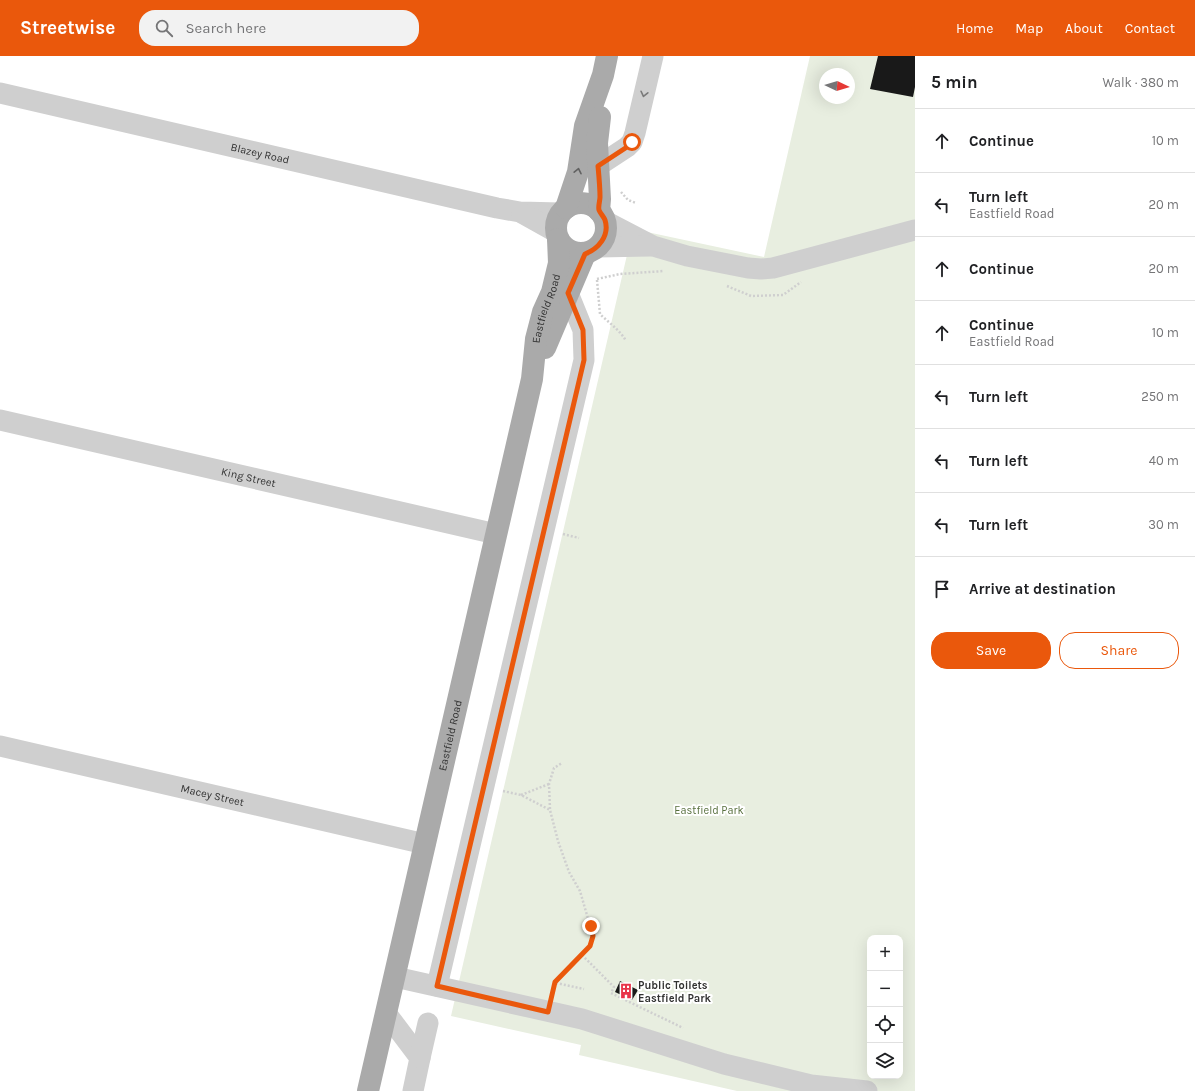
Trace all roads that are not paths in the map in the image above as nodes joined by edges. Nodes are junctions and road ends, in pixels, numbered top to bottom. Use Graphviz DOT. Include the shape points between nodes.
graph roads {
  1 [pos="653,56"];
  2 [pos="605,66"];
  3 [pos="0,93"];
  4 [pos="598,166"];
  5 [pos="602,216"];
  6 [pos="560,223"];
  7 [pos="915,230"];
  8 [pos="653,246"];
  9 [pos="592,250"];
  10 [pos="568,293"];
  11 [pos="532,379"];
  12 [pos="0,420"];
  13 [pos="496,534"];
  14 [pos="0,746"];
  15 [pos="425,844"];
  16 [pos="395,978"];
  17 [pos="437,986"];
  18 [pos="386,1013"];
  19 [pos="428,1023"];
  20 [pos="420,1058"];
  21 [pos="368,1091"];
  22 [pos="413,1091"];
  23 [pos="867,1091"];
  1 -- 4 [label="street, one-way" via="632,142"];
  2 -- 4 [label="main road, Eastfield Road" via="597,143"];
  6 -- 2 [label="main road, Eastfield Road, one-way" via="578,172 585,126"];
  3 -- 6 [label="street, Blazey Road"];
  4 -- 5 [label="main road, Eastfield Road"];
  5 -- 6 [label="main road" via="595,207 578,203 570,205"];
  5 -- 8 [label="street"];
  5 -- 9 [label="main road" via="606,228 604,237"];
  6 -- 9 [label="main road" via="561,244 568,250 576,254"];
  6 -- 11 [label="main road, Eastfield Road" via="559,263 536,339"];
  7 -- 8 [label="street" via="761,269 687,256"];
  8 -- 9 [label="street"];
  9 -- 10 [label="main road, Eastfield Road"];
  10 -- 11 [label="main road, Eastfield Road"];
  10 -- 17 [label="street" via="583,330 584,360"];
  11 -- 13 [label="main road, Eastfield Road"];
  12 -- 13 [label="street, King Street"];
  13 -- 15 [label="main road, Eastfield Road"];
  14 -- 15 [label="street, Macey Street"];
  15 -- 16 [label="main road, Eastfield Road"];
  16 -- 17 [label="street"];
  16 -- 18 [label="main road, Eastfield Road"];
  17 -- 23 [label="street" via="582,1019 724,1064 811,1085"];
  18 -- 20 [label="street"];
  18 -- 21 [label="main road, Eastfield Road"];
  19 -- 20 [label="street"];
  20 -- 22 [label="street"];
}
